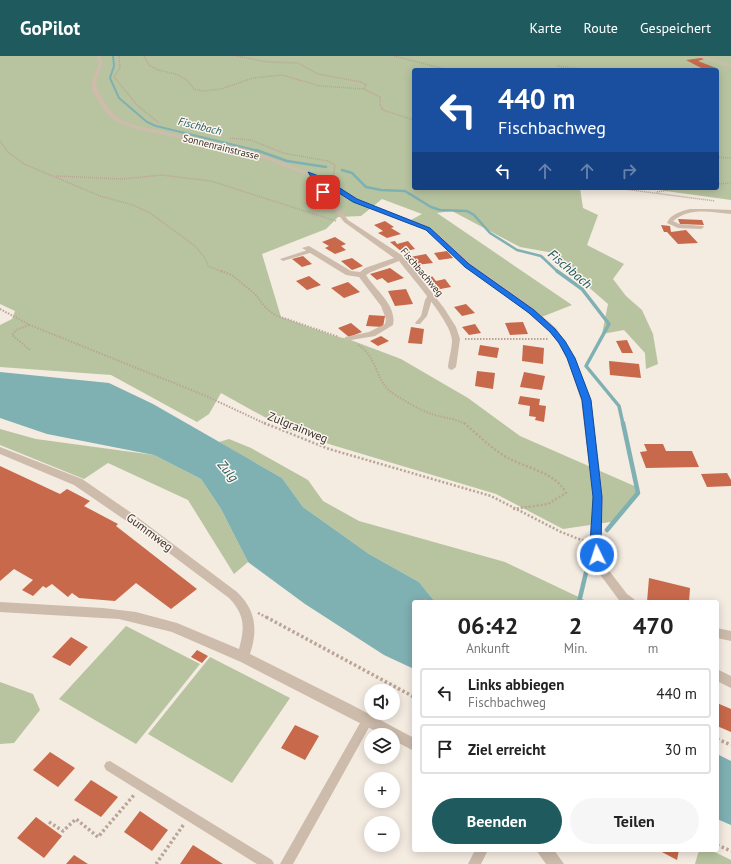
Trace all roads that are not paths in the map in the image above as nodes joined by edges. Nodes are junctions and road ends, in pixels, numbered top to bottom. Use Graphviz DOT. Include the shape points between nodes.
graph roads {
  1 [pos="98,56"];
  2 [pos="698,56"];
  3 [pos="731,66"];
  4 [pos="310,174"];
  5 [pos="731,212"];
  6 [pos="701,227"];
  7 [pos="309,249"];
  8 [pos="400,258"];
  9 [pos="283,259"];
  10 [pos="362,275"];
  11 [pos="430,296"];
  12 [pos="418,323"];
  13 [pos="350,341"];
  14 [pos="452,367"];
  15 [pos="0,450"];
  16 [pos="627,600"];
  17 [pos="0,607"];
  18 [pos="719,633"];
  19 [pos="731,636"];
  20 [pos="243,657"];
  21 [pos="719,677"];
  22 [pos="731,682"];
  23 [pos="364,717"];
  24 [pos="367,720"];
  25 [pos="370,720"];
  26 [pos="412,744"];
  27 [pos="110,766"];
  28 [pos="481,852"];
  29 [pos="546,852"];
  30 [pos="268,864"];
  31 [pos="286,864"];
  32 [pos="474,864"];
  33 [pos="556,864"];
  1 -- 4 [label="street, Sonnenrainstrasse" via="101,63 94,81 95,91 117,120 135,127 245,150"];
  2 -- 3 [label="lane"];
  4 -- 8 [label="street, Fischbachweg" via="346,221"];
  4 -- 16 [label="street, Sonnenrainstrasse" via="355,201 433,232 467,265 524,305 558,336 571,358 586,400 598,497 596,545 599,565"];
  5 -- 6 [label="lane" via="691,211 670,221 675,225"];
  7 -- 9 [label="lane"];
  7 -- 10 [label="street" via="349,273"];
  8 -- 10 [label="street" via="365,271"];
  8 -- 11 [label="street, Fischbachweg"];
  10 -- 13 [label="street" via="389,312 390,323 387,328"];
  11 -- 12 [label="lane" via="425,316"];
  11 -- 14 [label="street, Fischbachweg" via="455,334"];
  15 -- 20 [label="street, Gummweg" via="78,482 129,516 233,595 243,605 250,628"];
  17 -- 20 [label="street" via="137,617 191,634"];
  18 -- 19 [label="street"];
  20 -- 23 [label="street"];
  21 -- 22 [label="street"];
  24 -- 31 [label="lane"];
  25 -- 26 [label="street"];
  27 -- 30 [label="lane"];
  28 -- 32 [label="lane"];
  29 -- 33 [label="street"];
}
